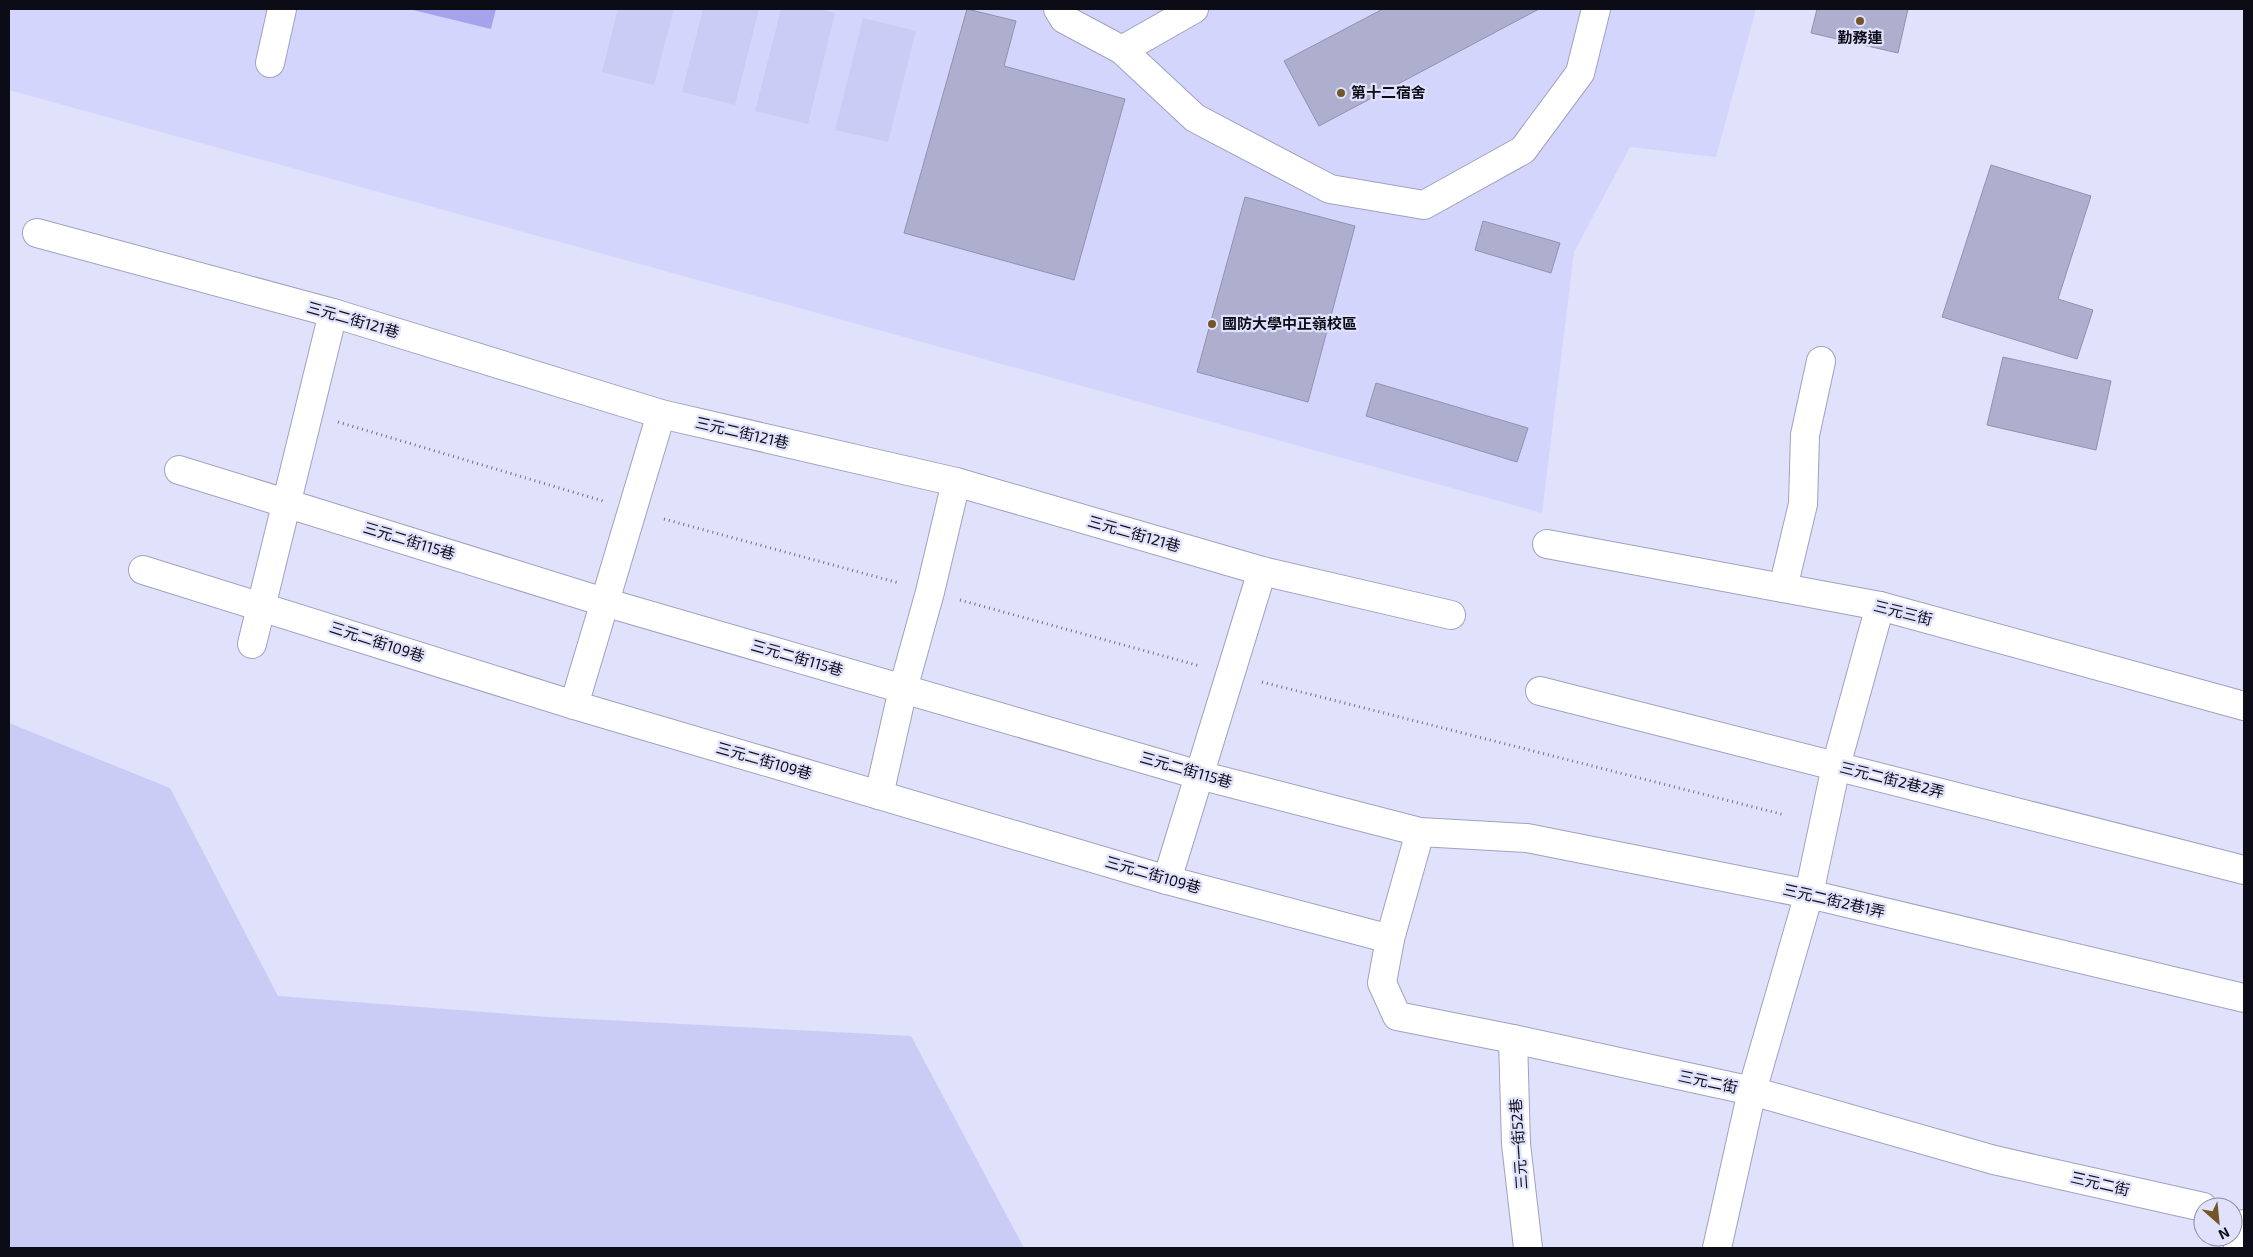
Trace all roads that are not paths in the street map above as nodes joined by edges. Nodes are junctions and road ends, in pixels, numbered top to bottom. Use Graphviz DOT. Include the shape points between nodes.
graph roads {
  1 [pos="282,9"];
  2 [pos="1058,9"];
  3 [pos="1194,9"];
  4 [pos="1596,9"];
  5 [pos="1122,50"];
  6 [pos="270,63"];
  7 [pos="37,233"];
  8 [pos="332,313"];
  9 [pos="1821,361"];
  10 [pos="661,414"];
  11 [pos="179,470"];
  12 [pos="956,482"];
  13 [pos="287,503"];
  14 [pos="1547,544"];
  15 [pos="143,570"];
  16 [pos="1262,571"];
  17 [pos="1783,588"];
  18 [pos="604,602"];
  19 [pos="261,605"];
  20 [pos="1880,606"];
  21 [pos="1451,615"];
  22 [pos="252,644"];
  23 [pos="902,689"];
  24 [pos="1540,691"];
  25 [pos="574,706"];
  26 [pos="2244,706"];
  27 [pos="1836,766"];
  28 [pos="1199,775"];
  29 [pos="879,795"];
  30 [pos="1420,832"];
  31 [pos="2244,870"];
  32 [pos="1167,880"];
  33 [pos="1809,894"];
  34 [pos="1390,939"];
  35 [pos="2244,998"];
  36 [pos="1513,1039"];
  37 [pos="1752,1091"];
  38 [pos="2193,1205"];
  39 [pos="2244,1224"];
  40 [pos="1534,1245"];
  41 [pos="1717,1248"];
  42 [pos="2238,1248"];
  1 -- 6 [label="street"];
  2 -- 5 [label="street" via="1064,19"];
  3 -- 5 [label="street"];
  4 -- 5 [label="street" via="1580,73 1523,150 1424,205 1330,189 1195,118"];
  7 -- 8 [label="street, 三元二街121巷"];
  8 -- 10 [label="street, 三元二街121巷"];
  8 -- 13 [label="street"];
  9 -- 17 [label="street" via="1805,435 1803,504"];
  10 -- 12 [label="street, 三元二街121巷"];
  10 -- 18 [label="street"];
  11 -- 13 [label="street, 三元二街115巷"];
  12 -- 16 [label="street, 三元二街121巷"];
  12 -- 23 [label="street" via="930,592"];
  13 -- 18 [label="street, 三元二街115巷"];
  13 -- 19 [label="street"];
  14 -- 17 [label="street, 三元三街"];
  15 -- 19 [label="street, 三元二街109巷"];
  16 -- 21 [label="street, 三元二街121巷"];
  16 -- 28 [label="street"];
  17 -- 20 [label="street, 三元三街"];
  18 -- 23 [label="street, 三元二街115巷"];
  18 -- 25 [label="street"];
  19 -- 22 [label="street"];
  19 -- 25 [label="street, 三元二街109巷"];
  20 -- 26 [label="street, 三元三街"];
  20 -- 27 [label="street"];
  23 -- 28 [label="street, 三元二街115巷"];
  23 -- 29 [label="street"];
  24 -- 27 [label="street, 三元二街2巷2弄"];
  25 -- 29 [label="street, 三元二街109巷"];
  27 -- 31 [label="street, 三元二街2巷2弄"];
  27 -- 33 [label="street"];
  28 -- 30 [label="street, 三元二街115巷"];
  28 -- 32 [label="street"];
  29 -- 32 [label="street, 三元二街109巷"];
  30 -- 33 [label="street, 三元二街2巷1弄" via="1527,838"];
  30 -- 34 [label="street, 三元二街"];
  32 -- 34 [label="street, 三元二街109巷"];
  33 -- 35 [label="street, 三元二街2巷1弄"];
  33 -- 37 [label="street"];
  34 -- 36 [label="street, 三元二街" via="1382,983 1396,1016"];
  36 -- 37 [label="street, 三元二街"];
  36 -- 40 [label="street, 三元一街52巷" via="1516,1144"];
  37 -- 38 [label="street, 三元二街" via="1994,1160"];
  37 -- 41 [label="street"];
  39 -- 42 [label="street"];
}
